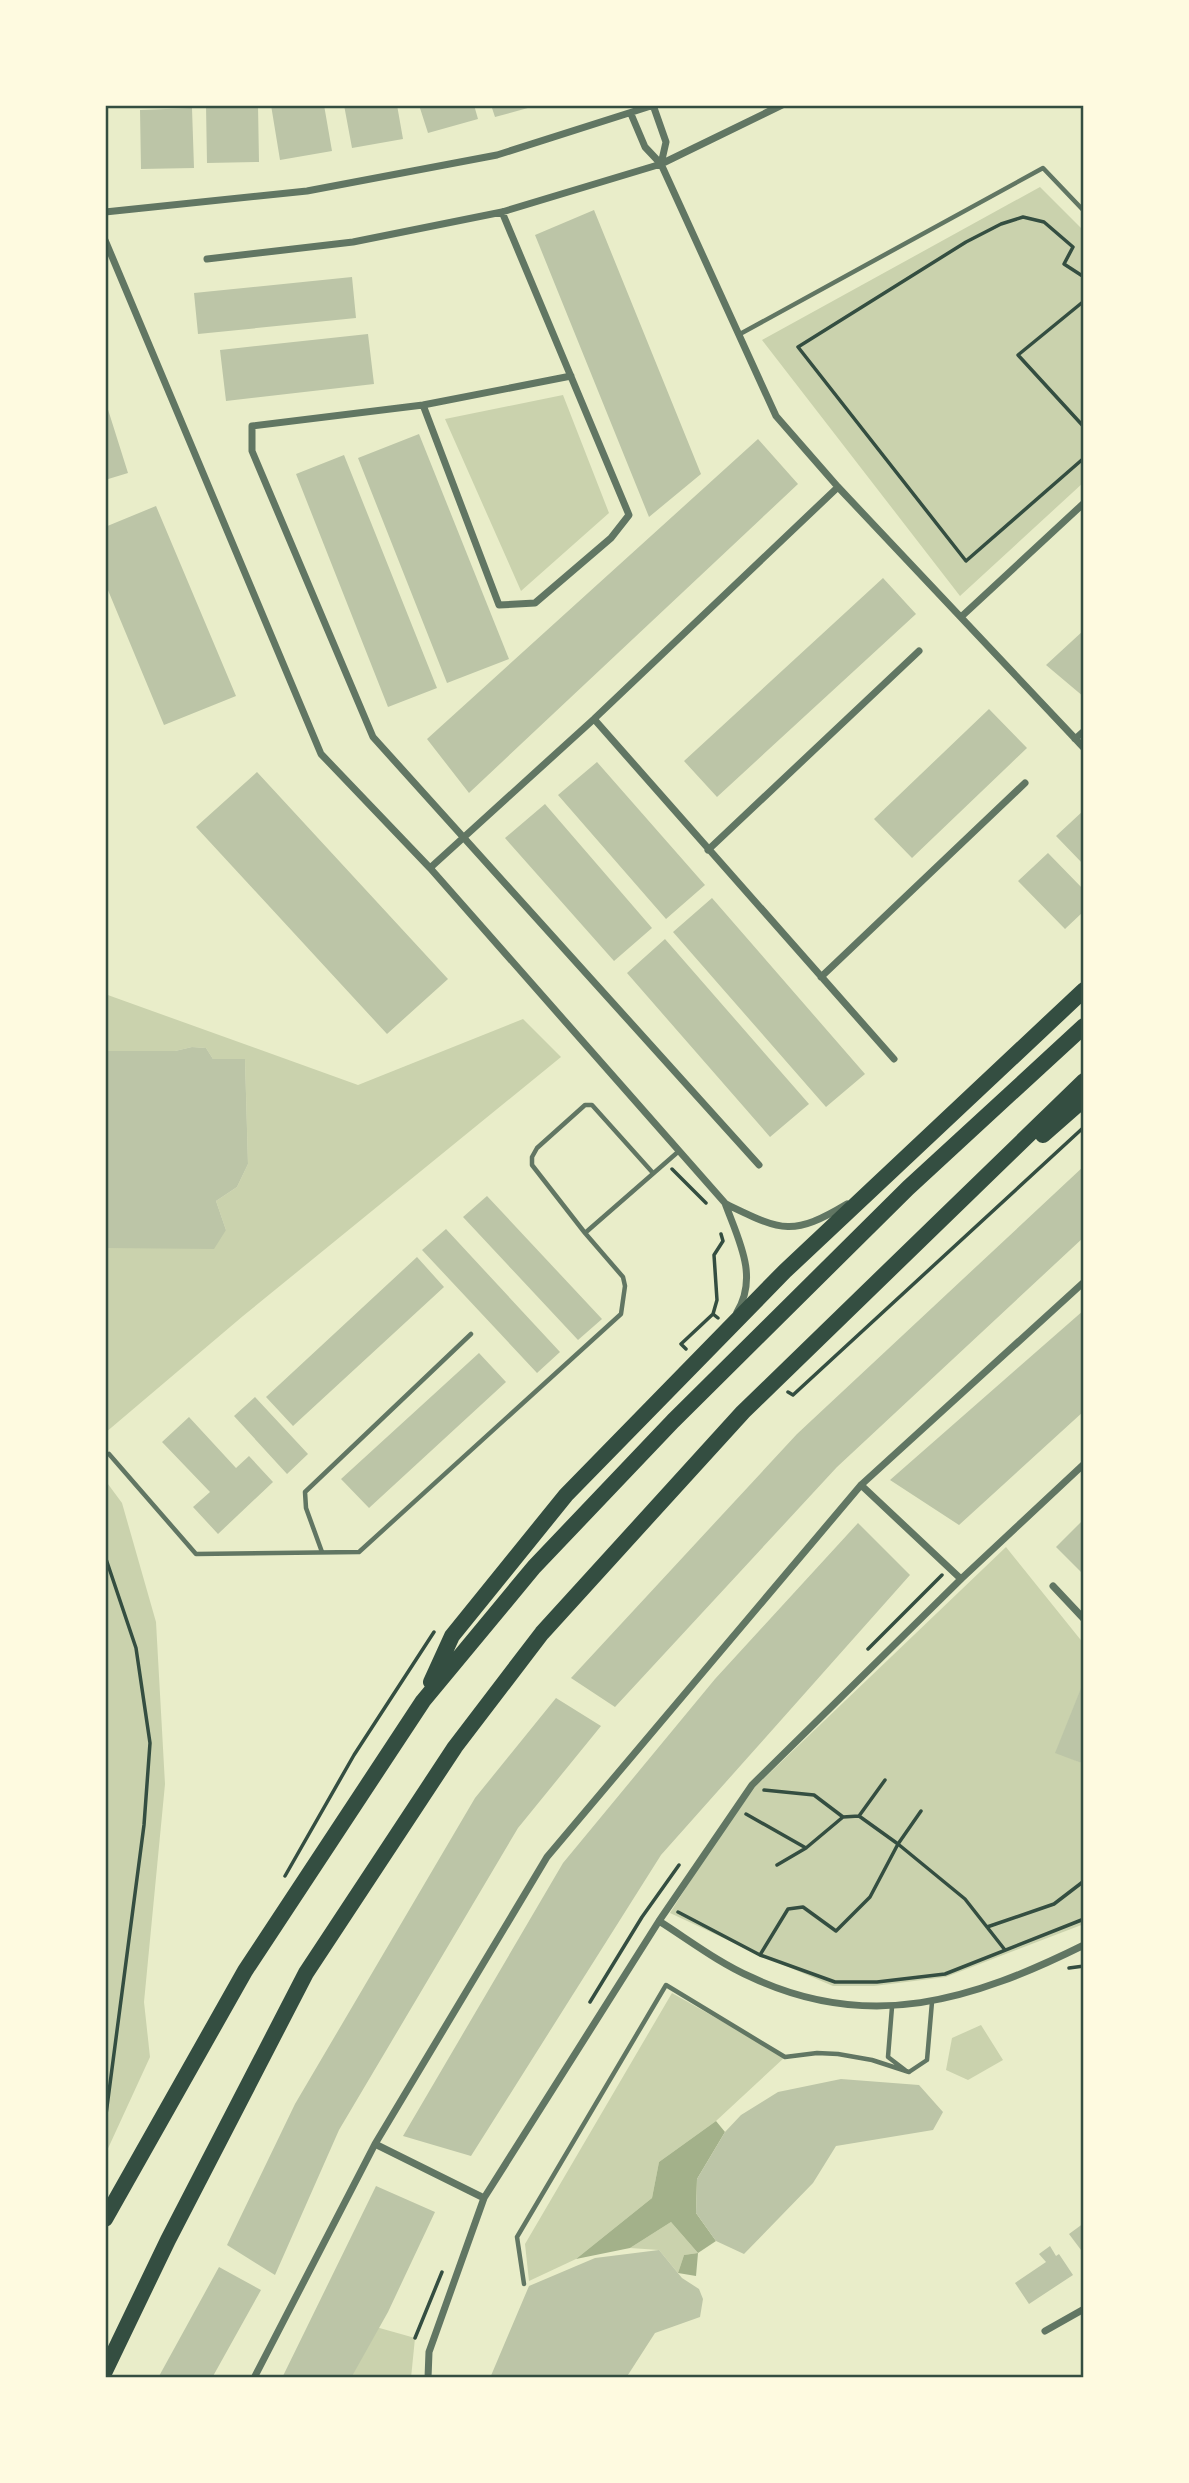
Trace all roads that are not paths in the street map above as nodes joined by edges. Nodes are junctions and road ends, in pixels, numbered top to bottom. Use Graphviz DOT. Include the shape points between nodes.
graph roads {
  1 [pos="654,105"];
  2 [pos="782,105"];
  3 [pos="631,114"];
  4 [pos="661,164"];
  5 [pos="1084,211"];
  6 [pos="105,212"];
  7 [pos="502,212"];
  8 [pos="105,240"];
  9 [pos="207,259"];
  10 [pos="740,334"];
  11 [pos="571,376"];
  12 [pos="423,405"];
  13 [pos="838,487"];
  14 [pos="1084,503"];
  15 [pos="961,617"];
  16 [pos="919,651"];
  17 [pos="594,719"];
  18 [pos="1084,731"];
  19 [pos="1075,739"];
  20 [pos="1084,748"];
  21 [pos="1025,783"];
  22 [pos="464,838"];
  23 [pos="708,850"];
  24 [pos="430,869"];
  25 [pos="821,977"];
  26 [pos="1084,990"];
  27 [pos="1084,1026"];
  28 [pos="894,1059"];
  29 [pos="1084,1081"];
  30 [pos="1084,1099"];
  31 [pos="679,1150"];
  32 [pos="759,1165"];
  33 [pos="653,1173"];
  34 [pos="870,1190"];
  35 [pos="725,1203"];
  36 [pos="585,1233"];
  37 [pos="1084,1282"];
  38 [pos="865,1292"];
  39 [pos="471,1334"];
  40 [pos="721,1336"];
  41 [pos="108,1454"];
  42 [pos="1084,1464"];
  43 [pos="861,1485"];
  44 [pos="323,1552"];
  45 [pos="961,1579"];
  46 [pos="1053,1586"];
  47 [pos="1084,1619"];
  48 [pos="423,1701"];
  49 [pos="659,1921"];
  50 [pos="1084,1945"];
  51 [pos="932,2002"];
  52 [pos="892,2007"];
  53 [pos="909,2072"];
  54 [pos="375,2144"];
  55 [pos="484,2198"];
  56 [pos="105,2219"];
  57 [pos="524,2284"];
  58 [pos="1084,2309"];
  59 [pos="1045,2331"];
  60 [pos="105,2371"];
  61 [pos="254,2378"];
  62 [pos="428,2378"];
  1 -- 3 [label="street"];
  1 -- 4 [label="street" via="666,142"];
  2 -- 4 [label="street"];
  3 -- 4 [label="street" via="645,147"];
  3 -- 6 [label="street" via="497,155 307,191"];
  4 -- 7 [label="street"];
  4 -- 10 [label="street"];
  5 -- 10 [label="lane" via="1043,168"];
  7 -- 9 [label="street" via="353,242"];
  7 -- 11 [label="street"];
  8 -- 24 [label="street" via="321,754"];
  10 -- 13 [label="street" via="776,416"];
  11 -- 12 [label="street"];
  11 -- 12 [label="street" via="629,515 611,538 535,603 499,605"];
  12 -- 22 [label="street" via="252,426 252,451 373,737"];
  13 -- 15 [label="street"];
  13 -- 17 [label="street"];
  14 -- 15 [label="street"];
  15 -- 19 [label="street"];
  16 -- 23 [label="street"];
  17 -- 22 [label="street"];
  17 -- 23 [label="street"];
  18 -- 19 [label="street"];
  19 -- 20 [label="street"];
  21 -- 25 [label="street"];
  22 -- 24 [label="street"];
  22 -- 32 [label="street"];
  23 -- 25 [label="street"];
  24 -- 31 [label="street"];
  25 -- 28 [label="street"];
  26 -- 34 [label="highway"];
  27 -- 48 [label="highway" via="908,1188 673,1421 534,1567"];
  29 -- 38 [label="highway"];
  30 -- 38 [label="highway"];
  31 -- 33 [label="lane"];
  31 -- 35 [label="street"];
  33 -- 36 [label="lane"];
  33 -- 36 [label="lane" via="592,1105 585,1105 532,1157 532,1165"];
  34 -- 35 [label="street" via="834,1212 793,1228"];
  34 -- 40 [label="highway"];
  35 -- 40 [label="street" via="748,1272 740,1307"];
  36 -- 44 [label="lane" via="623,1277 621,1314 359,1552"];
  37 -- 43 [label="street"];
  38 -- 60 [label="highway" via="743,1412 542,1633 455,1746 306,1973"];
  39 -- 44 [label="lane" via="305,1492 306,1508"];
  40 -- 48 [label="highway" via="566,1495 452,1636"];
  41 -- 44 [label="lane" via="196,1553"];
  42 -- 45 [label="street"];
  43 -- 45 [label="street"];
  43 -- 54 [label="street" via="547,1857"];
  45 -- 49 [label="street" via="752,1785"];
  46 -- 47 [label="street"];
  48 -- 56 [label="highway" via="245,1971"];
  49 -- 52 [label="street" via="748,1976 784,1992 819,2002"];
  49 -- 55 [label="street"];
  50 -- 51 [label="street" via="1032,1971"];
  51 -- 52 [label="street"];
  51 -- 53 [label="lane" via="927,2060"];
  52 -- 53 [label="lane" via="888,2057"];
  53 -- 57 [label="lane" via="838,2054 785,2057 666,1985 517,2237"];
  54 -- 55 [label="street"];
  54 -- 61 [label="street"];
  55 -- 62 [label="street" via="429,2352"];
  58 -- 59 [label="street"];
}
